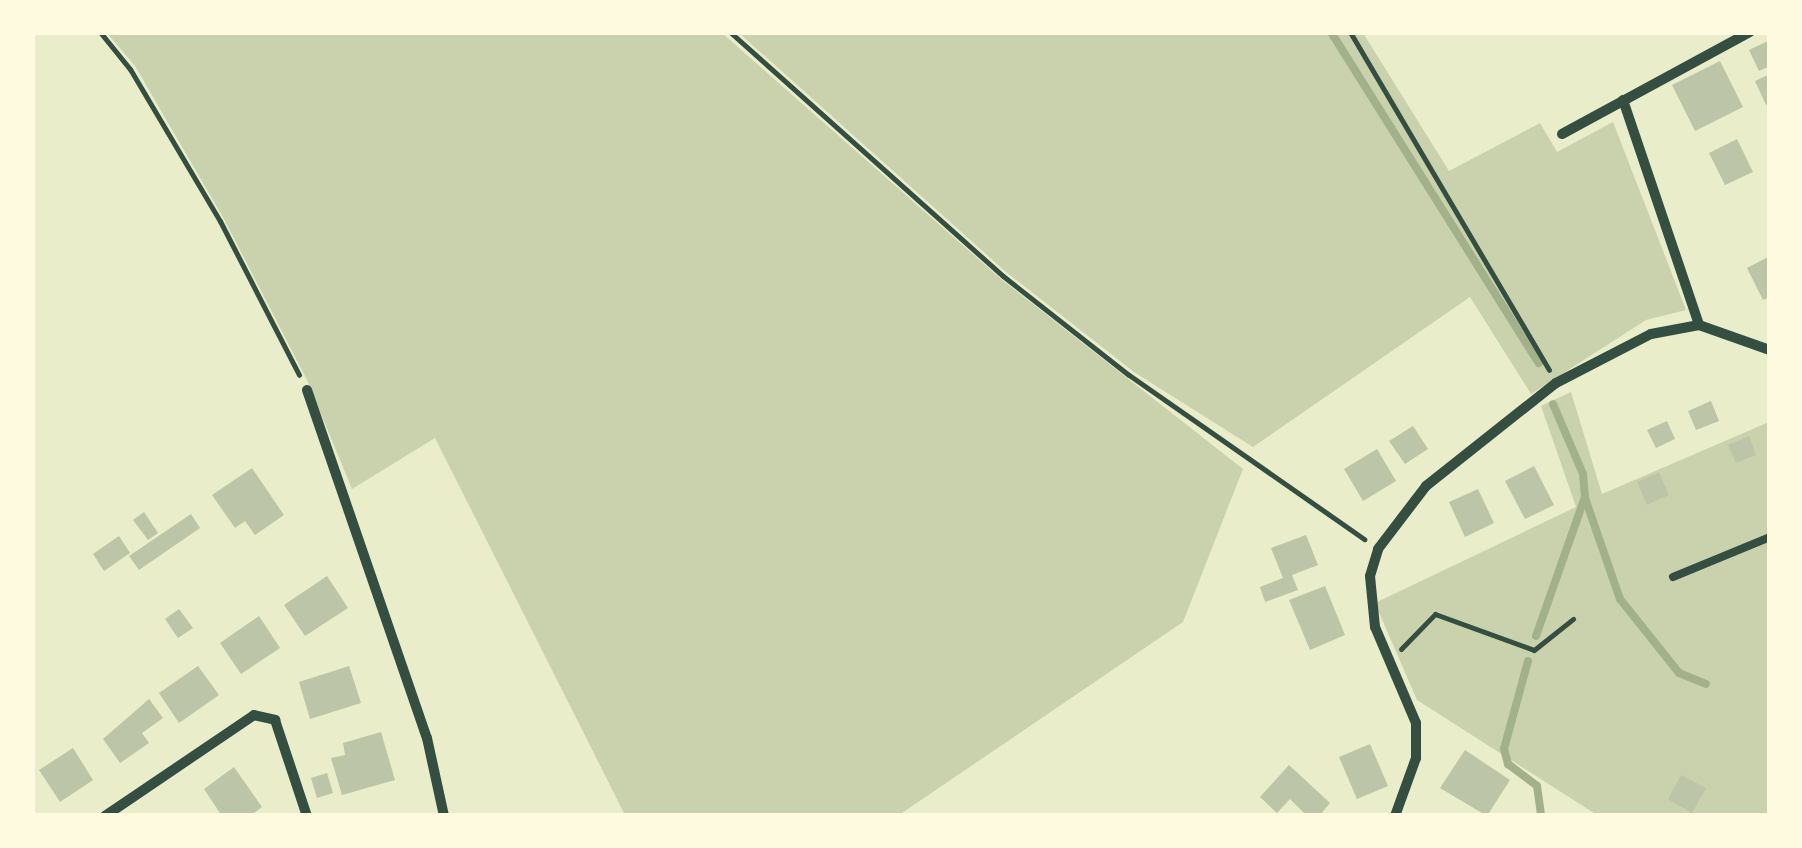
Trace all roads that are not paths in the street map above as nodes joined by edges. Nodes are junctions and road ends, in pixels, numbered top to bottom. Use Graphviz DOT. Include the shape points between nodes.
graph roads {
  1 [pos="1750,32"];
  2 [pos="1623,100"];
  3 [pos="1562,134"];
  4 [pos="1698,325"];
  5 [pos="1770,350"];
  6 [pos="307,390"];
  7 [pos="1770,537"];
  8 [pos="1673,576"];
  9 [pos="105,816"];
  10 [pos="306,816"];
  11 [pos="444,816"];
  12 [pos="1395,816"];
  1 -- 2 [label="street"];
  2 -- 3 [label="street"];
  2 -- 4 [label="street"];
  4 -- 5 [label="street"];
  4 -- 12 [label="street" via="1650,334 1556,383 1426,486 1378,548 1368,605 1416,723 1416,758"];
  6 -- 11 [label="street" via="428,738"];
  7 -- 8 [label="lane"];
  9 -- 10 [label="street" via="254,715 275,720"];
}
